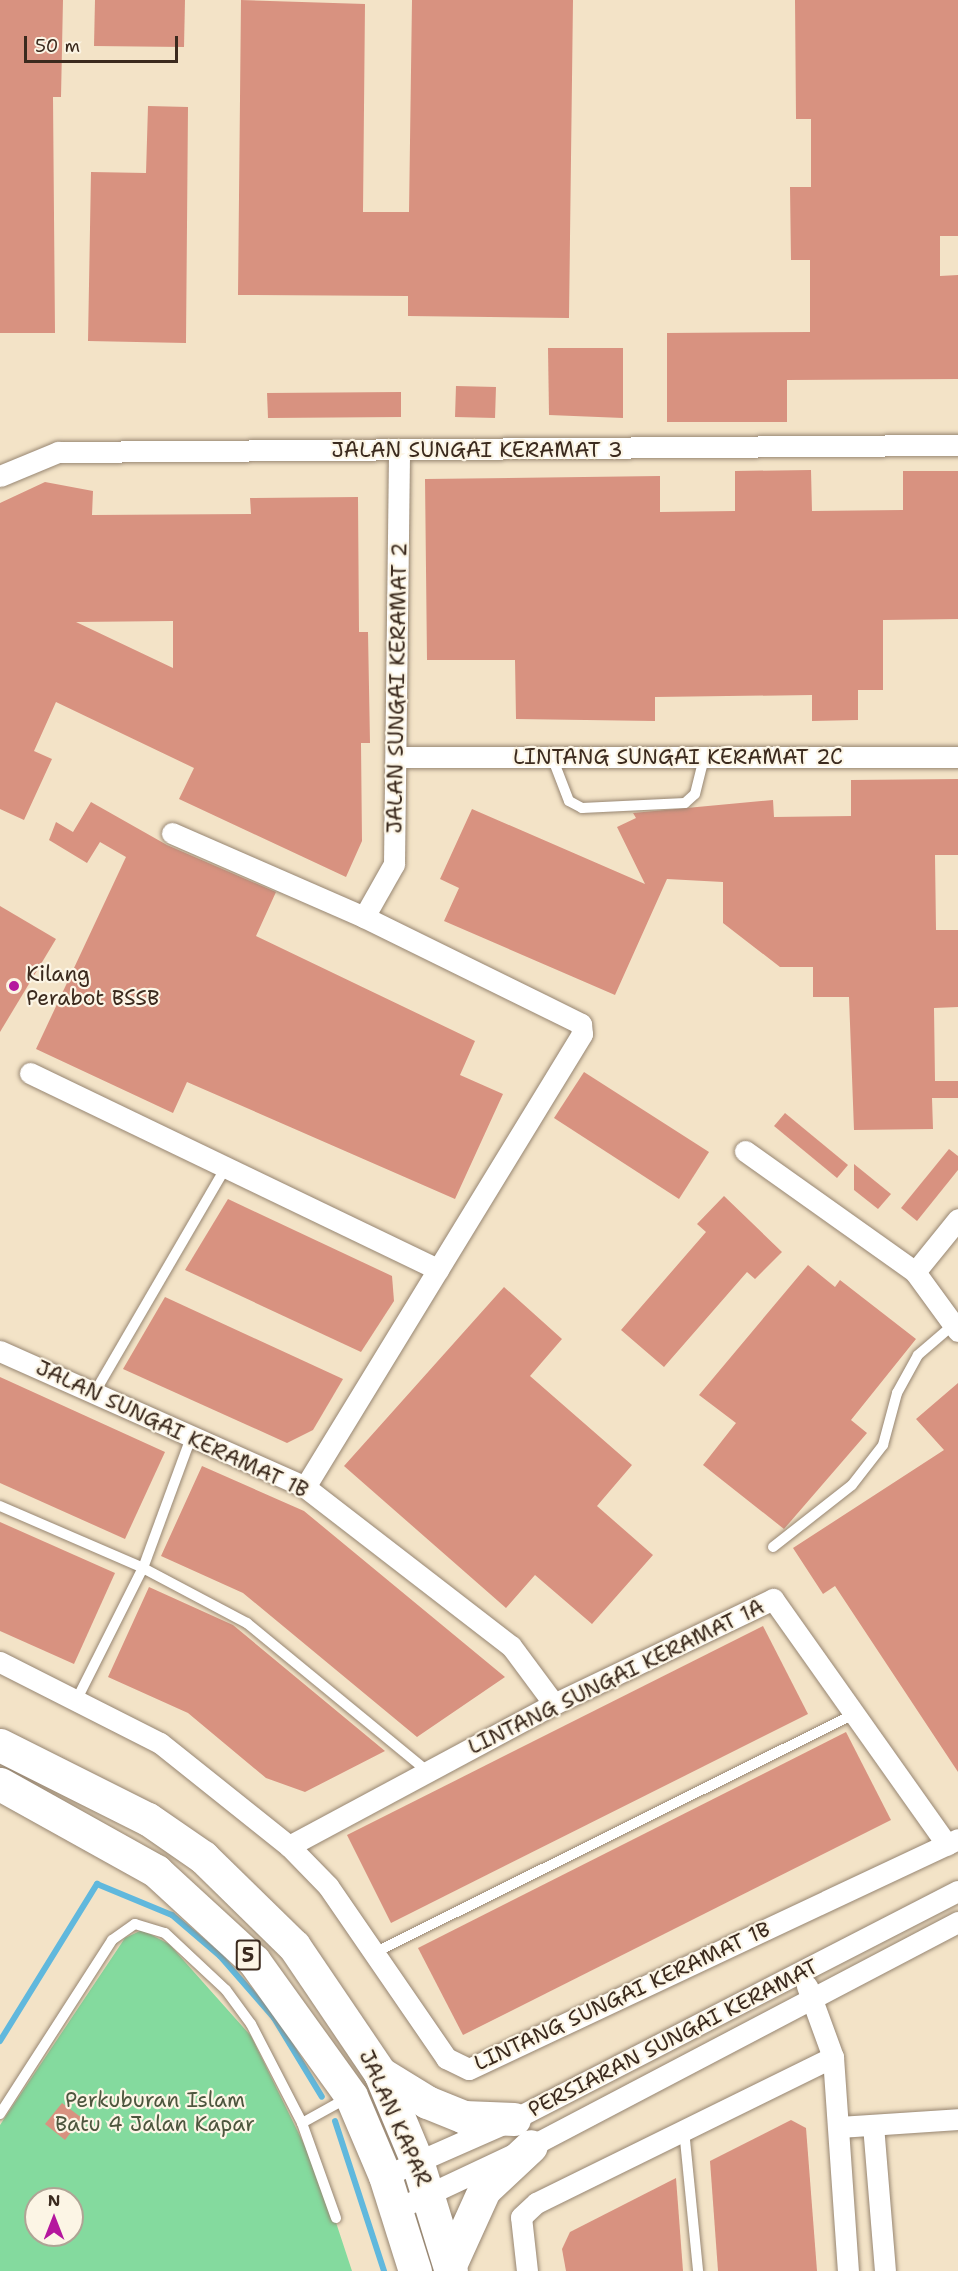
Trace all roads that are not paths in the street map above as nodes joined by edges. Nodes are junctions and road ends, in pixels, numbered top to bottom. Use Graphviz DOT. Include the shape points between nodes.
graph roads {
  1 [pos="958,445"];
  2 [pos="399,450"];
  3 [pos="0,476"];
  4 [pos="399,758"];
  5 [pos="552,758"];
  6 [pos="704,758"];
  7 [pos="958,758"];
  8 [pos="172,833"];
  9 [pos="364,917"];
  10 [pos="30,1073"];
  11 [pos="745,1151"];
  12 [pos="226,1167"];
  13 [pos="958,1219"];
  14 [pos="438,1269"];
  15 [pos="915,1272"];
  16 [pos="956,1328"];
  17 [pos="0,1351"];
  18 [pos="95,1392"];
  19 [pos="192,1436"];
  20 [pos="305,1487"];
  21 [pos="0,1506"];
  22 [pos="773,1547"];
  23 [pos="142,1568"];
  24 [pos="0,1662"];
  25 [pos="78,1698"];
  26 [pos="554,1704"];
  27 [pos="854,1714"];
  28 [pos="0,1745"];
  29 [pos="427,1772"];
  30 [pos="0,1784"];
  31 [pos="952,1842"];
  32 [pos="289,1846"];
  33 [pos="958,1891"];
  34 [pos="958,1922"];
  35 [pos="374,1953"];
  36 [pos="800,1973"];
  37 [pos="813,1997"];
  38 [pos="833,2057"];
  39 [pos="380,2073"];
  40 [pos="351,2096"];
  41 [pos="0,2114"];
  42 [pos="958,2119"];
  43 [pos="302,2123"];
  44 [pos="873,2125"];
  45 [pos="839,2127"];
  46 [pos="684,2130"];
  47 [pos="523,2133"];
  48 [pos="418,2164"];
  49 [pos="385,2175"];
  50 [pos="430,2197"];
  51 [pos="397,2209"];
  52 [pos="336,2218"];
  53 [pos="451,2268"];
  54 [pos="415,2271"];
  55 [pos="527,2271"];
  56 [pos="698,2271"];
  57 [pos="848,2271"];
  58 [pos="885,2271"];
  1 -- 2 [label="street, JALAN SUNGAI KERAMAT 3"];
  2 -- 3 [label="street, JALAN SUNGAI KERAMAT 3" via="58,452"];
  2 -- 4 [label="street, JALAN SUNGAI KERAMAT 2"];
  4 -- 5 [label="street, LINTANG SUNGAI KERAMAT 2C"];
  4 -- 9 [label="street, JALAN SUNGAI KERAMAT 2" via="394,864"];
  5 -- 6 [label="street, LINTANG SUNGAI KERAMAT 2C"];
  5 -- 6 [label="lane" via="569,801 582,808 685,803 695,794"];
  6 -- 7 [label="street, LINTANG SUNGAI KERAMAT 2C"];
  8 -- 9 [label="street"];
  9 -- 14 [label="street" via="581,1024 582,1034"];
  10 -- 12 [label="street"];
  11 -- 15 [label="street"];
  12 -- 14 [label="street"];
  12 -- 18 [label="lane"];
  13 -- 15 [label="street"];
  14 -- 20 [label="street"];
  15 -- 16 [label="street"];
  16 -- 22 [label="lane" via="918,1355 897,1393 883,1445 852,1485"];
  17 -- 18 [label="street, JALAN SUNGAI KERAMAT 1B"];
  18 -- 19 [label="street, JALAN SUNGAI KERAMAT 1B"];
  19 -- 20 [label="street, JALAN SUNGAI KERAMAT 1B"];
  19 -- 23 [label="lane"];
  20 -- 26 [label="street, JALAN SUNGAI KERAMAT 1B" via="511,1646"];
  21 -- 23 [label="lane"];
  23 -- 25 [label="lane"];
  23 -- 29 [label="lane" via="247,1623"];
  24 -- 25 [label="street, LINTANG SUNGAI KERAMAT 1B"];
  25 -- 32 [label="street, LINTANG SUNGAI KERAMAT 1B" via="160,1743"];
  26 -- 27 [label="street, LINTANG SUNGAI KERAMAT 1A" via="773,1599"];
  26 -- 29 [label="street, LINTANG SUNGAI KERAMAT 1A"];
  27 -- 31 [label="street, LINTANG SUNGAI KERAMAT 1A"];
  27 -- 35 [label="lane"];
  28 -- 39 [label="highway, JALAN KAPAR / 5" via="148,1819 203,1857 294,1946"];
  29 -- 32 [label="street, LINTANG SUNGAI KERAMAT 1A"];
  30 -- 40 [label="highway, JALAN KAPAR / 5" via="156,1871 254,1960"];
  31 -- 35 [label="street, LINTANG SUNGAI KERAMAT 1B" via="469,2068 446,2058"];
  32 -- 35 [label="street, LINTANG SUNGAI KERAMAT 1B" via="328,1886"];
  33 -- 36 [label="street, PERSIARAN SUNGAI KERAMAT"];
  34 -- 37 [label="street, PERSIARAN SUNGAI KERAMAT"];
  36 -- 37 [label="street"];
  36 -- 47 [label="street, PERSIARAN SUNGAI KERAMAT"];
  37 -- 38 [label="street"];
  37 -- 47 [label="street, PERSIARAN SUNGAI KERAMAT"];
  38 -- 45 [label="street"];
  38 -- 46 [label="street"];
  39 -- 47 [label="highway" via="427,2102"];
  39 -- 48 [label="highway, JALAN KAPAR / 5"];
  40 -- 43 [label="lane"];
  40 -- 49 [label="highway, JALAN KAPAR / 5"];
  41 -- 43 [label="lane" via="112,1940 135,1924 165,1933 226,1990 251,2024"];
  42 -- 44 [label="street"];
  43 -- 52 [label="lane"];
  44 -- 45 [label="street"];
  44 -- 58 [label="street"];
  45 -- 57 [label="street"];
  46 -- 55 [label="street" via="536,2204 521,2217"];
  46 -- 56 [label="lane"];
  47 -- 48 [label="street, PERSIARAN SUNGAI KERAMAT"];
  47 -- 50 [label="street, PERSIARAN SUNGAI KERAMAT"];
  47 -- 53 [label="highway" via="484,2190"];
  48 -- 49 [label="street, PERSIARAN SUNGAI KERAMAT"];
  48 -- 50 [label="highway, JALAN KAPAR / 5"];
  49 -- 51 [label="highway, JALAN KAPAR / 5"];
  50 -- 51 [label="street, PERSIARAN SUNGAI KERAMAT"];
  50 -- 53 [label="highway, JALAN KAPAR / 5"];
  51 -- 54 [label="highway, JALAN KAPAR / 5"];
}
